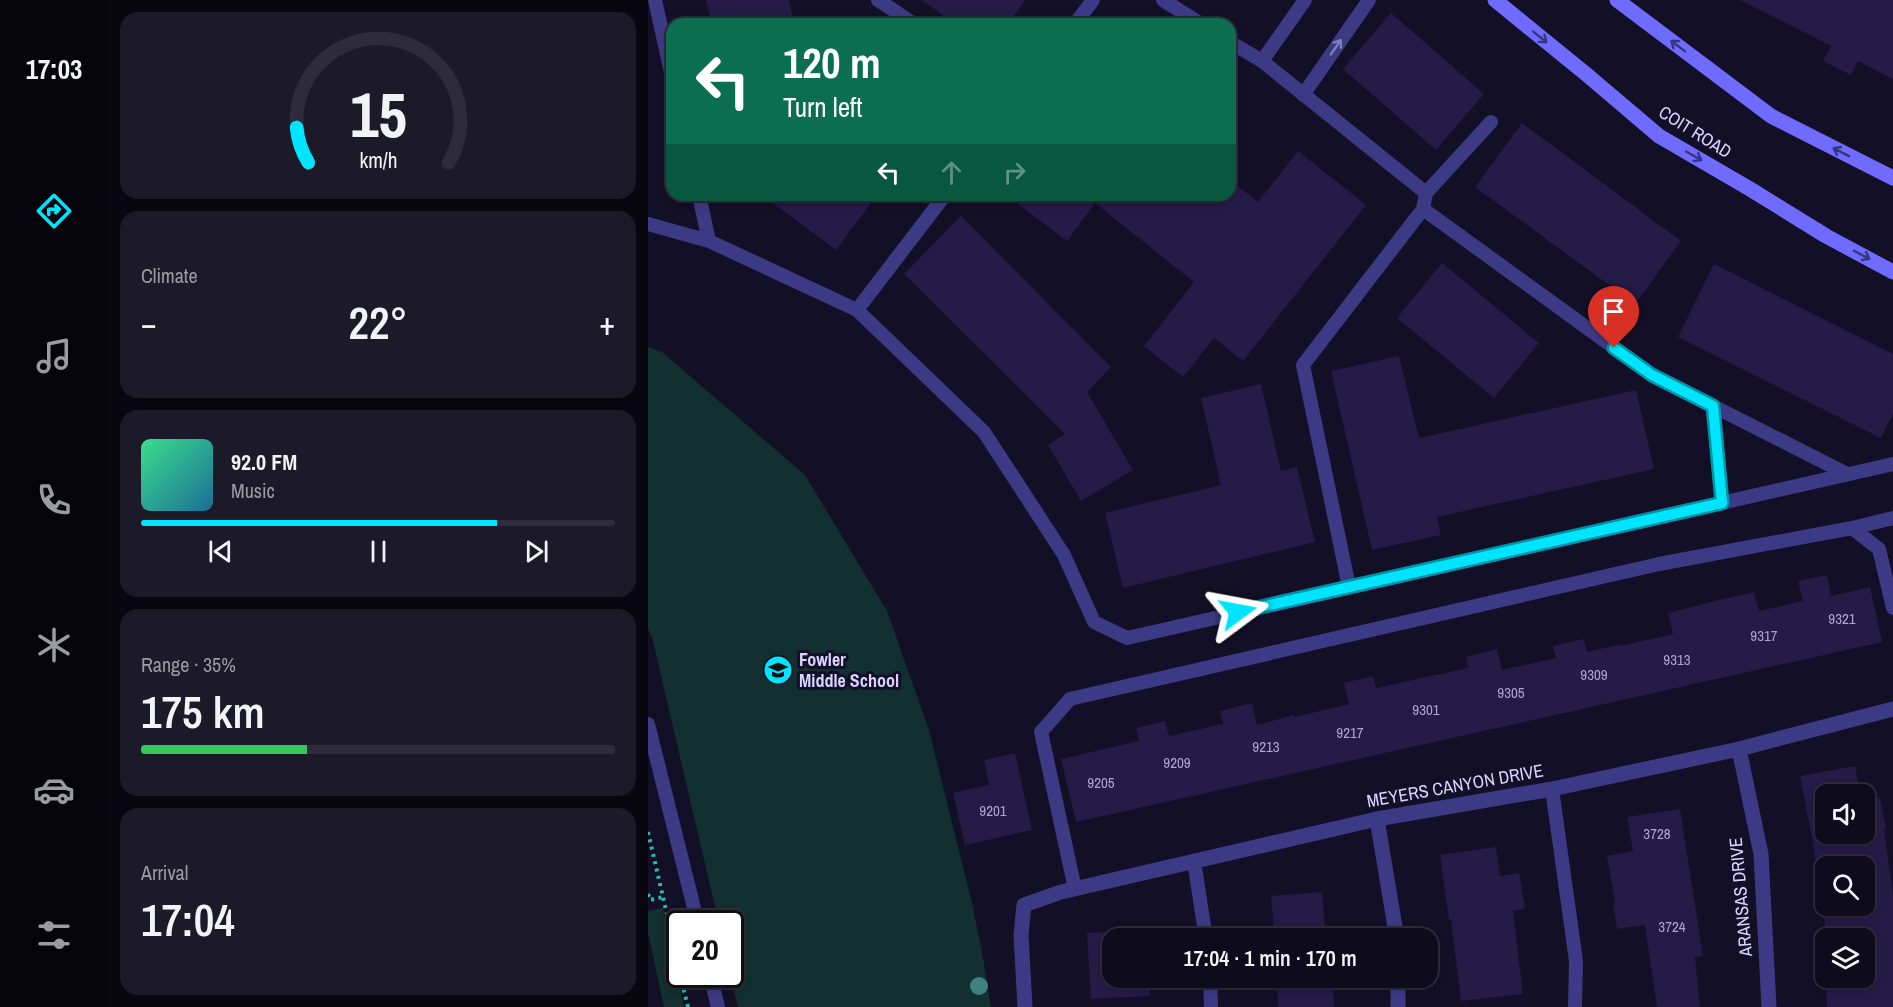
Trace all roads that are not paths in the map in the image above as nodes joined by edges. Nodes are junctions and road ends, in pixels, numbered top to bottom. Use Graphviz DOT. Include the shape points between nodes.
graph roads {
  1 [pos="654,0"];
  2 [pos="878,0"];
  3 [pos="1094,0"];
  4 [pos="1163,0"];
  5 [pos="1305,0"];
  6 [pos="1369,0"];
  7 [pos="1495,0"];
  8 [pos="1617,0"];
  9 [pos="906,18"];
  10 [pos="1080,18"];
  11 [pos="1192,18"];
  12 [pos="1236,46"];
  13 [pos="666,51"];
  14 [pos="1262,61"];
  15 [pos="1304,95"];
  16 [pos="1491,122"];
  17 [pos="1893,178"];
  18 [pos="1426,193"];
  19 [pos="700,201"];
  20 [pos="940,201"];
  21 [pos="1423,209"];
  22 [pos="648,224"];
  23 [pos="709,241"];
  24 [pos="1893,272"];
  25 [pos="857,310"];
  26 [pos="1713,406"];
  27 [pos="1893,464"];
  28 [pos="1847,474"];
  29 [pos="1722,503"];
  30 [pos="1893,518"];
  31 [pos="1852,528"];
  32 [pos="1349,587"];
  33 [pos="1893,608"];
  34 [pos="1893,709"];
  35 [pos="648,724"];
  36 [pos="1739,749"];
  37 [pos="1552,789"];
  38 [pos="1377,819"];
  39 [pos="1194,861"];
  40 [pos="1074,889"];
  41 [pos="694,910"];
  42 [pos="1204,928"];
  43 [pos="1395,928"];
  44 [pos="713,988"];
  45 [pos="1210,988"];
  46 [pos="1398,988"];
  47 [pos="718,1007"];
  48 [pos="1025,1007"];
  49 [pos="1211,1007"];
  50 [pos="1398,1007"];
  51 [pos="1575,1007"];
  52 [pos="1769,1007"];
  1 -- 13 [label="lane"];
  2 -- 9 [label="lane"];
  3 -- 10 [label="lane"];
  4 -- 11 [label="lane"];
  5 -- 14 [label="lane"];
  15 -- 6 [label="lane, one-way"];
  7 -- 24 [label="main road, COIT ROAD, one-way" via="1659,136"];
  17 -- 8 [label="main road, one-way" via="1771,116"];
  12 -- 14 [label="lane"];
  14 -- 15 [label="lane"];
  15 -- 18 [label="lane"];
  16 -- 18 [label="lane"];
  18 -- 21 [label="lane"];
  19 -- 23 [label="lane"];
  20 -- 25 [label="lane"];
  21 -- 26 [label="lane" via="1652,375"];
  21 -- 32 [label="lane" via="1303,365"];
  22 -- 23 [label="lane"];
  23 -- 25 [label="lane"];
  25 -- 32 [label="lane" via="984,432 1064,555 1094,622 1127,638"];
  26 -- 28 [label="lane"];
  26 -- 29 [label="lane"];
  27 -- 28 [label="lane"];
  28 -- 29 [label="lane"];
  29 -- 32 [label="lane"];
  30 -- 31 [label="lane"];
  31 -- 33 [label="lane" via="1879,549"];
  31 -- 40 [label="lane" via="1659,564 1070,699 1041,732"];
  34 -- 36 [label="street, MEYERS CANYON DRIVE"];
  35 -- 41 [label="lane"];
  36 -- 37 [label="street, MEYERS CANYON DRIVE"];
  36 -- 52 [label="street, ARANSAS DRIVE" via="1761,854"];
  37 -- 38 [label="street, MEYERS CANYON DRIVE"];
  37 -- 51 [label="lane" via="1576,961"];
  38 -- 39 [label="street, MEYERS CANYON DRIVE"];
  38 -- 43 [label="street"];
  39 -- 40 [label="street, MEYERS CANYON DRIVE"];
  39 -- 42 [label="lane"];
  40 -- 48 [label="street, MEYERS CANYON DRIVE" via="1024,905 1021,935"];
  44 -- 47 [label="lane"];
  45 -- 49 [label="lane"];
  46 -- 50 [label="street"];
}
